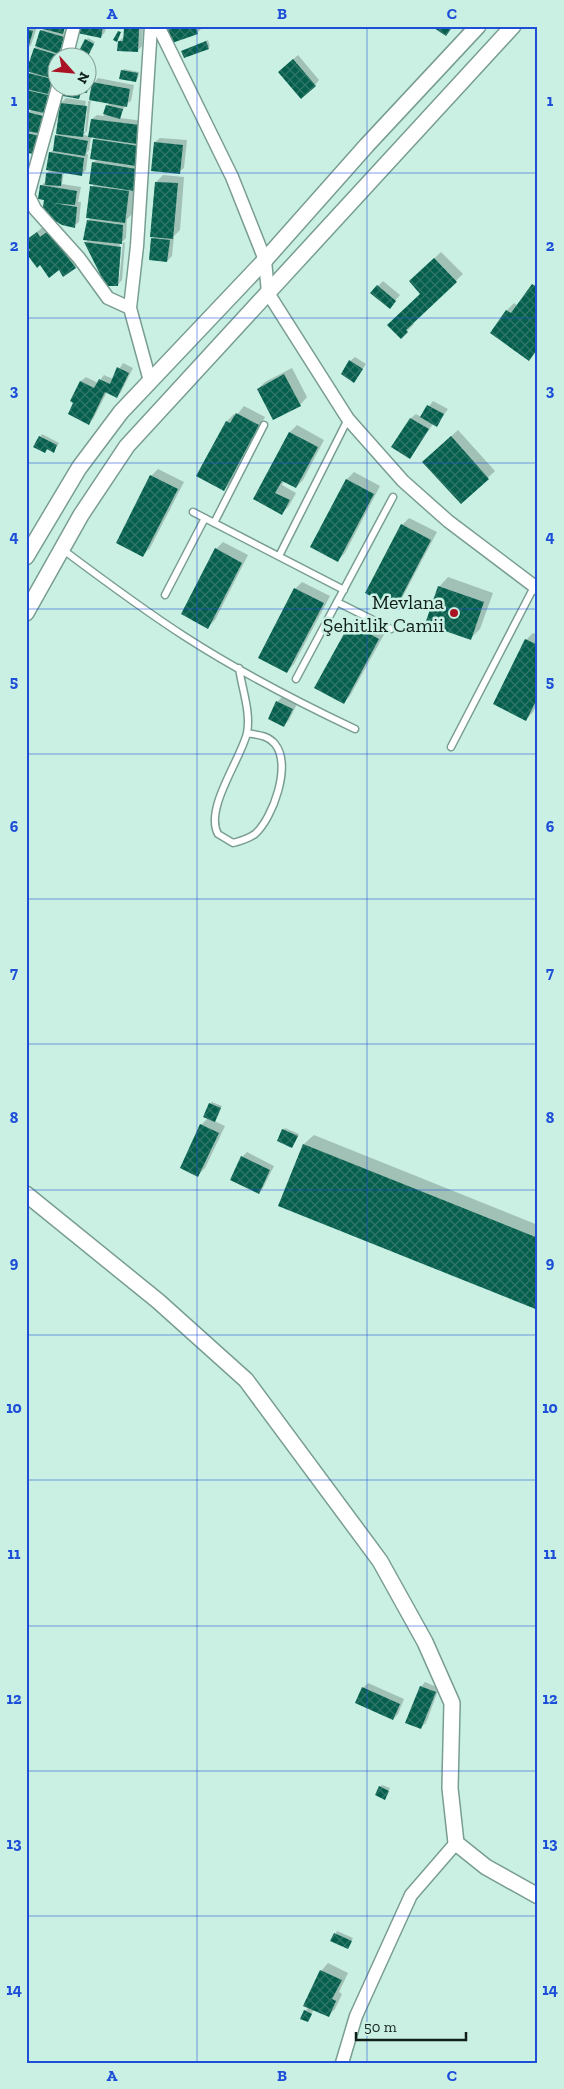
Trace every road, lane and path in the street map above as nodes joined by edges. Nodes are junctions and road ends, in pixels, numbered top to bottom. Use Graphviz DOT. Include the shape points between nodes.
graph roads {
  1 [pos="74,26"];
  2 [pos="151,26"];
  3 [pos="158,26"];
  4 [pos="478,26"];
  5 [pos="513,26"];
  6 [pos="68,48"];
  7 [pos="55,98"];
  8 [pos="27,193"];
  9 [pos="264,260"];
  10 [pos="268,293"];
  11 [pos="130,308"];
  12 [pos="150,381"];
  13 [pos="348,419"];
  14 [pos="264,425"];
  15 [pos="393,497"];
  16 [pos="193,512"];
  17 [pos="205,518"];
  18 [pos="214,523"];
  19 [pos="62,550"];
  20 [pos="279,556"];
  21 [pos="26,557"];
  22 [pos="536,588"];
  23 [pos="344,590"];
  24 [pos="165,595"];
  25 [pos="337,602"];
  26 [pos="26,613"];
  27 [pos="391,629"];
  28 [pos="239,668"];
  29 [pos="296,680"];
  30 [pos="355,730"];
  31 [pos="247,733"];
  32 [pos="451,747"];
  33 [pos="26,1194"];
  34 [pos="456,1843"];
  35 [pos="538,1896"];
  36 [pos="342,2063"];
  1 -- 6 [label="street"];
  2 -- 11 [label="street"];
  3 -- 9 [label="street" via="232,177"];
  4 -- 9 [label="street"];
  5 -- 10 [label="street"];
  7 -- 8 [label="street"];
  8 -- 11 [label="street" via="35,208 80,258 108,298"];
  9 -- 10 [label="street"];
  9 -- 12 [label="street"];
  10 -- 13 [label="street"];
  10 -- 19 [label="street" via="127,446"];
  11 -- 12 [label="street"];
  12 -- 21 [label="street" via="121,412 79,468"];
  13 -- 20 [label="lane"];
  13 -- 22 [label="street" via="409,486 448,521"];
  14 -- 18 [label="lane"];
  15 -- 23 [label="lane"];
  16 -- 17 [label="lane"];
  17 -- 18 [label="lane"];
  17 -- 24 [label="lane"];
  18 -- 20 [label="lane"];
  19 -- 26 [label="street"];
  19 -- 28 [label="lane" via="174,630"];
  20 -- 23 [label="lane"];
  22 -- 32 [label="lane"];
  23 -- 25 [label="lane"];
  25 -- 27 [label="lane"];
  25 -- 29 [label="lane"];
  28 -- 30 [label="lane"];
  28 -- 31 [label="lane" via="248,716"];
  31 -- 31 [label="lane" via="214,818 218,834 233,843 256,833 271,808 282,778 282,760 276,745 264,736"];
  33 -- 34 [label="street" via="158,1301 246,1380 380,1561 425,1642 452,1703 450,1788"];
  34 -- 35 [label="street" via="486,1867"];
  34 -- 36 [label="street" via="411,1895 356,2016"];
}
